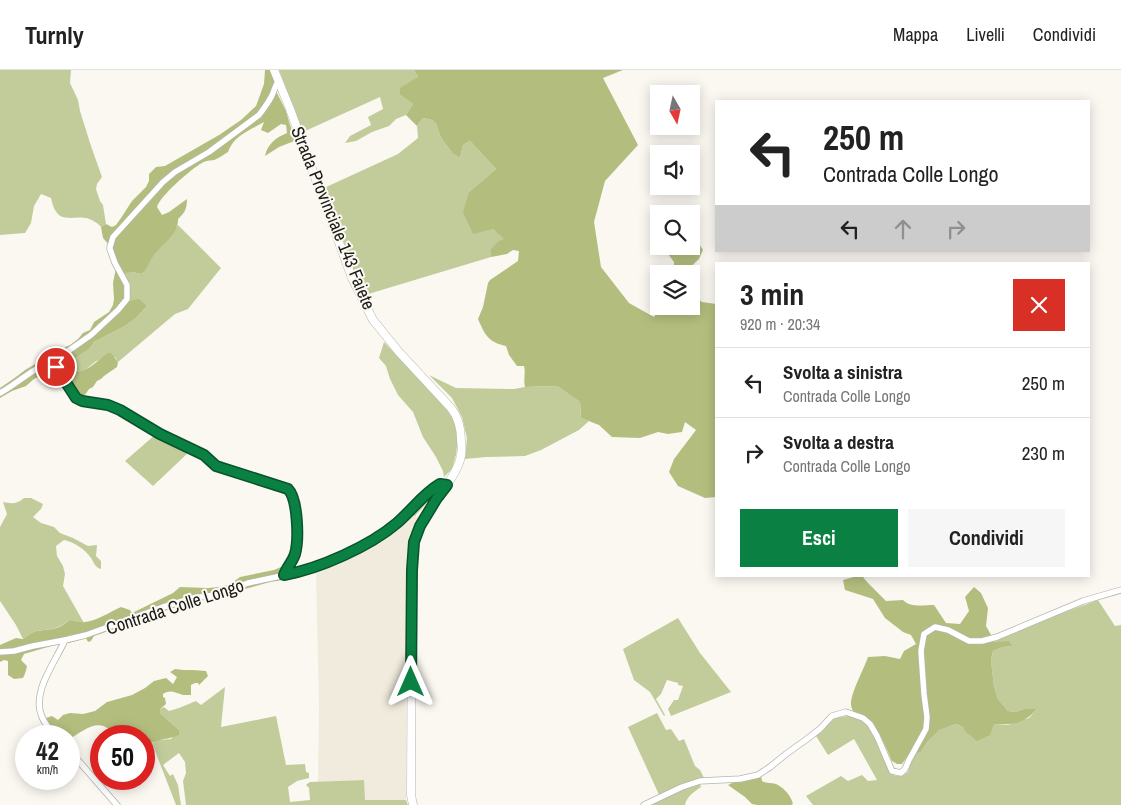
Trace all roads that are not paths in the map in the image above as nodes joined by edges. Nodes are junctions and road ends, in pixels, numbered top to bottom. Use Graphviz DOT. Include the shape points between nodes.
graph roads {
  1 [pos="274,70"];
  2 [pos="278,81"];
  3 [pos="51,363"];
  4 [pos="0,393"];
  5 [pos="447,485"];
  6 [pos="284,575"];
  7 [pos="1121,590"];
  8 [pos="65,640"];
  9 [pos="0,652"];
  10 [pos="48,725"];
  11 [pos="80,763"];
  12 [pos="117,805"];
  13 [pos="413,805"];
  14 [pos="644,805"];
  1 -- 2 [label="main road, Strada Provinciale 143 Faiete"];
  2 -- 3 [label="street" via="259,115 163,182 114,237 110,249 127,285 127,299 91,335"];
  2 -- 5 [label="main road, Strada Provinciale 143 Faiete" via="352,278 373,320 459,421 460,462"];
  3 -- 4 [label="street" via="35,369"];
  3 -- 6 [label="street" via="76,398 120,410 204,455 216,466 288,489 294,502 296,549"];
  5 -- 6 [label="street, Contrada Colle Longo" via="440,484 429,490 390,528 367,543 304,571"];
  5 -- 13 [label="main road, Strada Provinciale 143 Faiete" via="420,526 414,542"];
  6 -- 8 [label="street, Contrada Colle Longo" via="193,598"];
  7 -- 14 [label="street" via="1083,601 982,641 969,641 948,630 935,628 924,634 922,658 926,729 901,774 892,771 870,724 846,712 832,716 820,729 758,775 700,781"];
  8 -- 9 [label="street, Contrada Colle Longo"];
  8 -- 10 [label="street" via="40,695 39,707"];
  11 -- 12 [label="street"];
}
